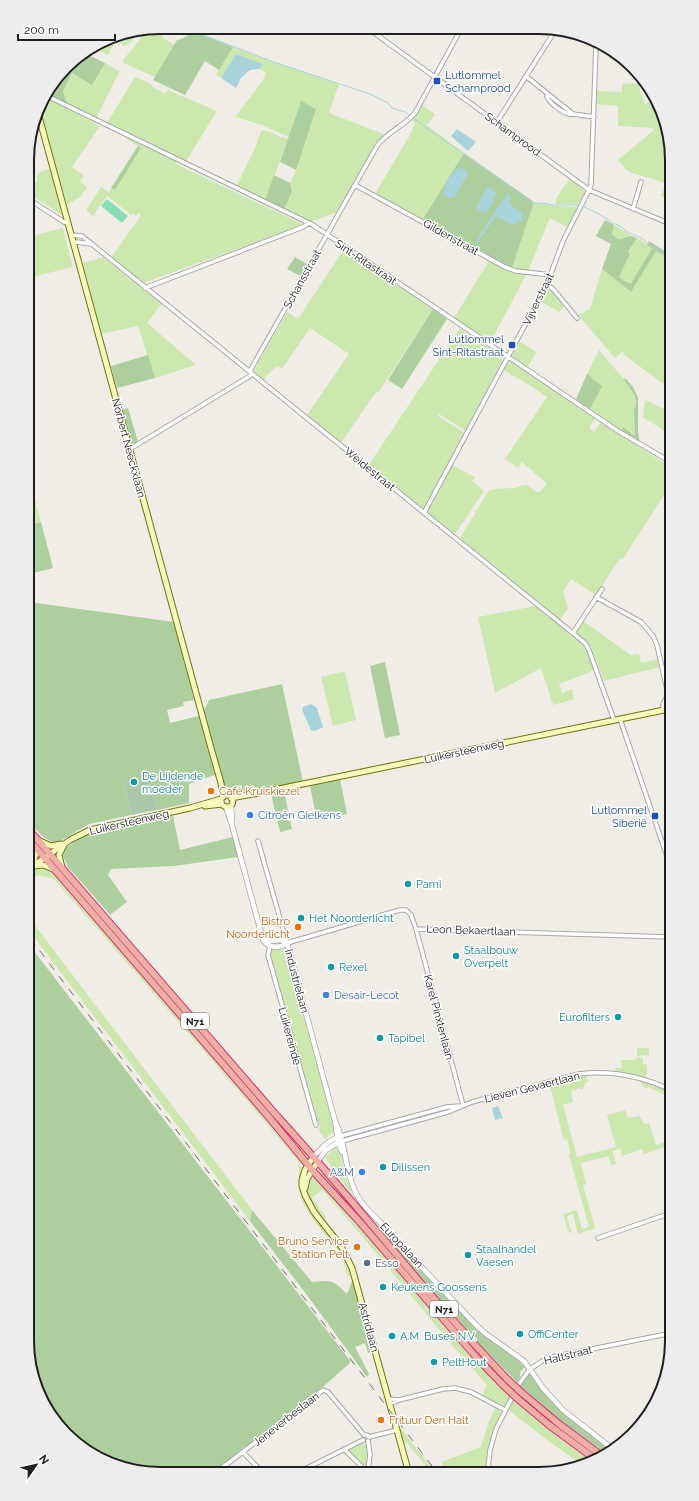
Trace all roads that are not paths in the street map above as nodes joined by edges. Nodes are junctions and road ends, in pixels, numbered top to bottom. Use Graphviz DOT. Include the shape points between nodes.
graph roads {
  1 [pos="376,34"];
  2 [pos="458,34"];
  3 [pos="553,35"];
  4 [pos="596,48"];
  5 [pos="527,77"];
  6 [pos="435,78"];
  7 [pos="51,98"];
  8 [pos="594,117"];
  9 [pos="40,122"];
  10 [pos="497,122"];
  11 [pos="641,182"];
  12 [pos="355,185"];
  13 [pos="589,190"];
  14 [pos="34,202"];
  15 [pos="633,209"];
  16 [pos="665,222"];
  17 [pos="68,223"];
  18 [pos="309,223"];
  19 [pos="71,234"];
  20 [pos="327,235"];
  21 [pos="73,243"];
  22 [pos="90,244"];
  23 [pos="551,275"];
  24 [pos="547,284"];
  25 [pos="145,288"];
  26 [pos="577,318"];
  27 [pos="508,357"];
  28 [pos="250,373"];
  29 [pos="130,449"];
  30 [pos="665,459"];
  31 [pos="424,512"];
  32 [pos="602,589"];
  33 [pos="596,597"];
  34 [pos="573,633"];
  35 [pos="665,678"];
  36 [pos="665,701"];
  37 [pos="663,710"];
  38 [pos="617,720"];
  39 [pos="227,801"];
  40 [pos="235,834"];
  41 [pos="258,841"];
  42 [pos="34,842"];
  43 [pos="65,843"];
  44 [pos="665,850"];
  45 [pos="47,856"];
  46 [pos="34,861"];
  47 [pos="34,866"];
  48 [pos="34,867"];
  49 [pos="63,870"];
  50 [pos="56,871"];
  51 [pos="416,928"];
  52 [pos="262,933"];
  53 [pos="665,937"];
  54 [pos="287,942"];
  55 [pos="270,946"];
  56 [pos="665,1087"];
  57 [pos="463,1105"];
  58 [pos="402,1119"];
  59 [pos="403,1124"];
  60 [pos="316,1126"];
  61 [pos="340,1139"];
  62 [pos="316,1159"];
  63 [pos="308,1165"];
  64 [pos="313,1171"];
  65 [pos="305,1195"];
  66 [pos="665,1215"];
  67 [pos="598,1238"];
  68 [pos="665,1334"];
  69 [pos="530,1368"];
  70 [pos="505,1382"];
  71 [pos="520,1396"];
  72 [pos="390,1402"];
  73 [pos="505,1410"];
  74 [pos="397,1430"];
  75 [pos="364,1437"];
  76 [pos="369,1439"];
  77 [pos="609,1446"];
  78 [pos="344,1449"];
  79 [pos="243,1452"];
  80 [pos="597,1452"];
  81 [pos="591,1455"];
  82 [pos="223,1467"];
  83 [pos="257,1467"];
  84 [pos="309,1467"];
  85 [pos="364,1467"];
  86 [pos="368,1467"];
  87 [pos="407,1467"];
  88 [pos="488,1467"];
  1 -- 6 [label="street, Schamprood"];
  2 -- 6 [label="street, Schansstraat"];
  3 -- 5 [label="street"];
  4 -- 8 [label="street, Vijverstraat"];
  5 -- 8 [label="street" via="573,114"];
  5 -- 10 [label="street"];
  6 -- 10 [label="street, Schamprood"];
  6 -- 12 [label="street, Schansstraat" via="411,118 380,142"];
  7 -- 18 [label="street, Sint-Ritastraat"];
  8 -- 13 [label="street, Vijverstraat"];
  9 -- 17 [label="main road, Norbert Neeckxlaan"];
  10 -- 13 [label="street, Schamprood"];
  11 -- 15 [label="street"];
  12 -- 20 [label="street, Schansstraat"];
  12 -- 23 [label="street, Gildenstraat" via="505,267 516,271"];
  13 -- 15 [label="street, Schamprood"];
  13 -- 23 [label="street, Vijverstraat" via="562,241"];
  14 -- 17 [label="street"];
  15 -- 16 [label="street, Schamprood"];
  17 -- 19 [label="main road, Norbert Neeckxlaan"];
  18 -- 20 [label="street, Sint-Ritastraat"];
  18 -- 25 [label="street"];
  19 -- 21 [label="main road, Norbert Neeckxlaan"];
  19 -- 22 [label="street, Weidestraat" via="82,236"];
  20 -- 27 [label="street, Sint-Ritastraat"];
  20 -- 28 [label="street, Schansstraat"];
  21 -- 22 [label="street"];
  21 -- 29 [label="main road, Norbert Neeckxlaan"];
  22 -- 25 [label="street, Weidestraat"];
  23 -- 24 [label="street, Vijverstraat"];
  24 -- 26 [label="street"];
  24 -- 27 [label="street, Vijverstraat"];
  25 -- 28 [label="street, Weidestraat"];
  27 -- 30 [label="street, Sint-Ritastraat" via="624,435"];
  27 -- 31 [label="street, Vijverstraat"];
  28 -- 29 [label="street, Schansstraat" via="250,376"];
  28 -- 31 [label="street, Weidestraat"];
  29 -- 39 [label="main road, Norbert Neeckxlaan"];
  31 -- 34 [label="street, Weidestraat"];
  32 -- 33 [label="street"];
  33 -- 34 [label="street"];
  33 -- 35 [label="street" via="633,616 647,628 657,645"];
  34 -- 38 [label="street, Weidestraat" via="589,650"];
  36 -- 37 [label="street"];
  37 -- 38 [label="main road, Luikersteenweg"];
  38 -- 39 [label="main road, Luikersteenweg"];
  38 -- 44 [label="street, Weidestraat"];
  39 -- 40 [label="street, Norbert Neeckxlaan"];
  39 -- 43 [label="main road, Luikersteenweg" via="101,826"];
  40 -- 52 [label="street, Luikereinde"];
  41 -- 54 [label="street, Industrielaan"];
  42 -- 43 [label="main road" via="52,846"];
  42 -- 45 [label="highway, N71"];
  42 -- 46 [label="main road"];
  43 -- 45 [label="main road, Luikersteenweg"];
  43 -- 49 [label="main road" via="59,855"];
  45 -- 47 [label="main road, Luikersteenweg"];
  45 -- 49 [label="highway, N71"];
  45 -- 50 [label="highway, N71"];
  48 -- 50 [label="main road" via="43,865"];
  49 -- 62 [label="highway, N71"];
  50 -- 63 [label="highway, N71"];
  51 -- 53 [label="street, Leon Bekaertlaan"];
  51 -- 54 [label="street, Leon Bekaertlaan" via="411,915 406,910 400,910"];
  51 -- 57 [label="street, Karel Pinxtenlaan"];
  52 -- 54 [label="street" via="267,940"];
  52 -- 55 [label="street, Luikereinde" via="263,940"];
  54 -- 55 [label="street" via="281,947"];
  54 -- 61 [label="street, Industrielaan"];
  55 -- 60 [label="street, Luikereinde" via="268,955"];
  56 -- 57 [label="street, Lieven Gevaertlaan" via="624,1074 592,1072"];
  57 -- 58 [label="street, Lieven Gevaertlaan"];
  57 -- 59 [label="street, Lieven Gevaertlaan" via="448,1112"];
  58 -- 59 [label="street"];
  58 -- 61 [label="street, Lieven Gevaertlaan"];
  59 -- 61 [label="street, Lieven Gevaertlaan"];
  61 -- 62 [label="street, Astridlaan" via="328,1146"];
  61 -- 69 [label="street, Europalaan" via="355,1190 369,1209 477,1326"];
  62 -- 63 [label="main road, Astridlaan"];
  62 -- 64 [label="main road, Astridlaan"];
  62 -- 70 [label="highway, N71"];
  63 -- 64 [label="highway, N71"];
  63 -- 65 [label="main road, Astridlaan" via="302,1180"];
  64 -- 65 [label="main road, Astridlaan" via="306,1183"];
  64 -- 70 [label="highway, N71" via="477,1358"];
  65 -- 72 [label="main road, Astridlaan" via="314,1212 349,1260"];
  66 -- 67 [label="street"];
  68 -- 69 [label="street, Haltstraat" via="547,1358"];
  69 -- 73 [label="street, Haltstraat"];
  69 -- 77 [label="street, Europalaan" via="543,1388 563,1410"];
  70 -- 71 [label="highway, N71, bridge"];
  71 -- 80 [label="highway, N71"];
  71 -- 81 [label="highway, N71" via="549,1425"];
  72 -- 73 [label="street" via="455,1388 471,1392"];
  72 -- 74 [label="main road, Astridlaan"];
  73 -- 88 [label="street, Haltstraat" via="492,1440"];
  74 -- 76 [label="street"];
  74 -- 87 [label="main road, Astridlaan"];
  75 -- 76 [label="street" via="367,1435"];
  75 -- 76 [label="street" via="365,1442"];
  75 -- 78 [label="street"];
  75 -- 79 [label="street, Jeneverbeslaan" via="328,1392 323,1390"];
  76 -- 86 [label="street"];
  78 -- 84 [label="street"];
  78 -- 85 [label="street"];
  79 -- 82 [label="street, Jeneverbeslaan"];
  79 -- 83 [label="street"];
}
